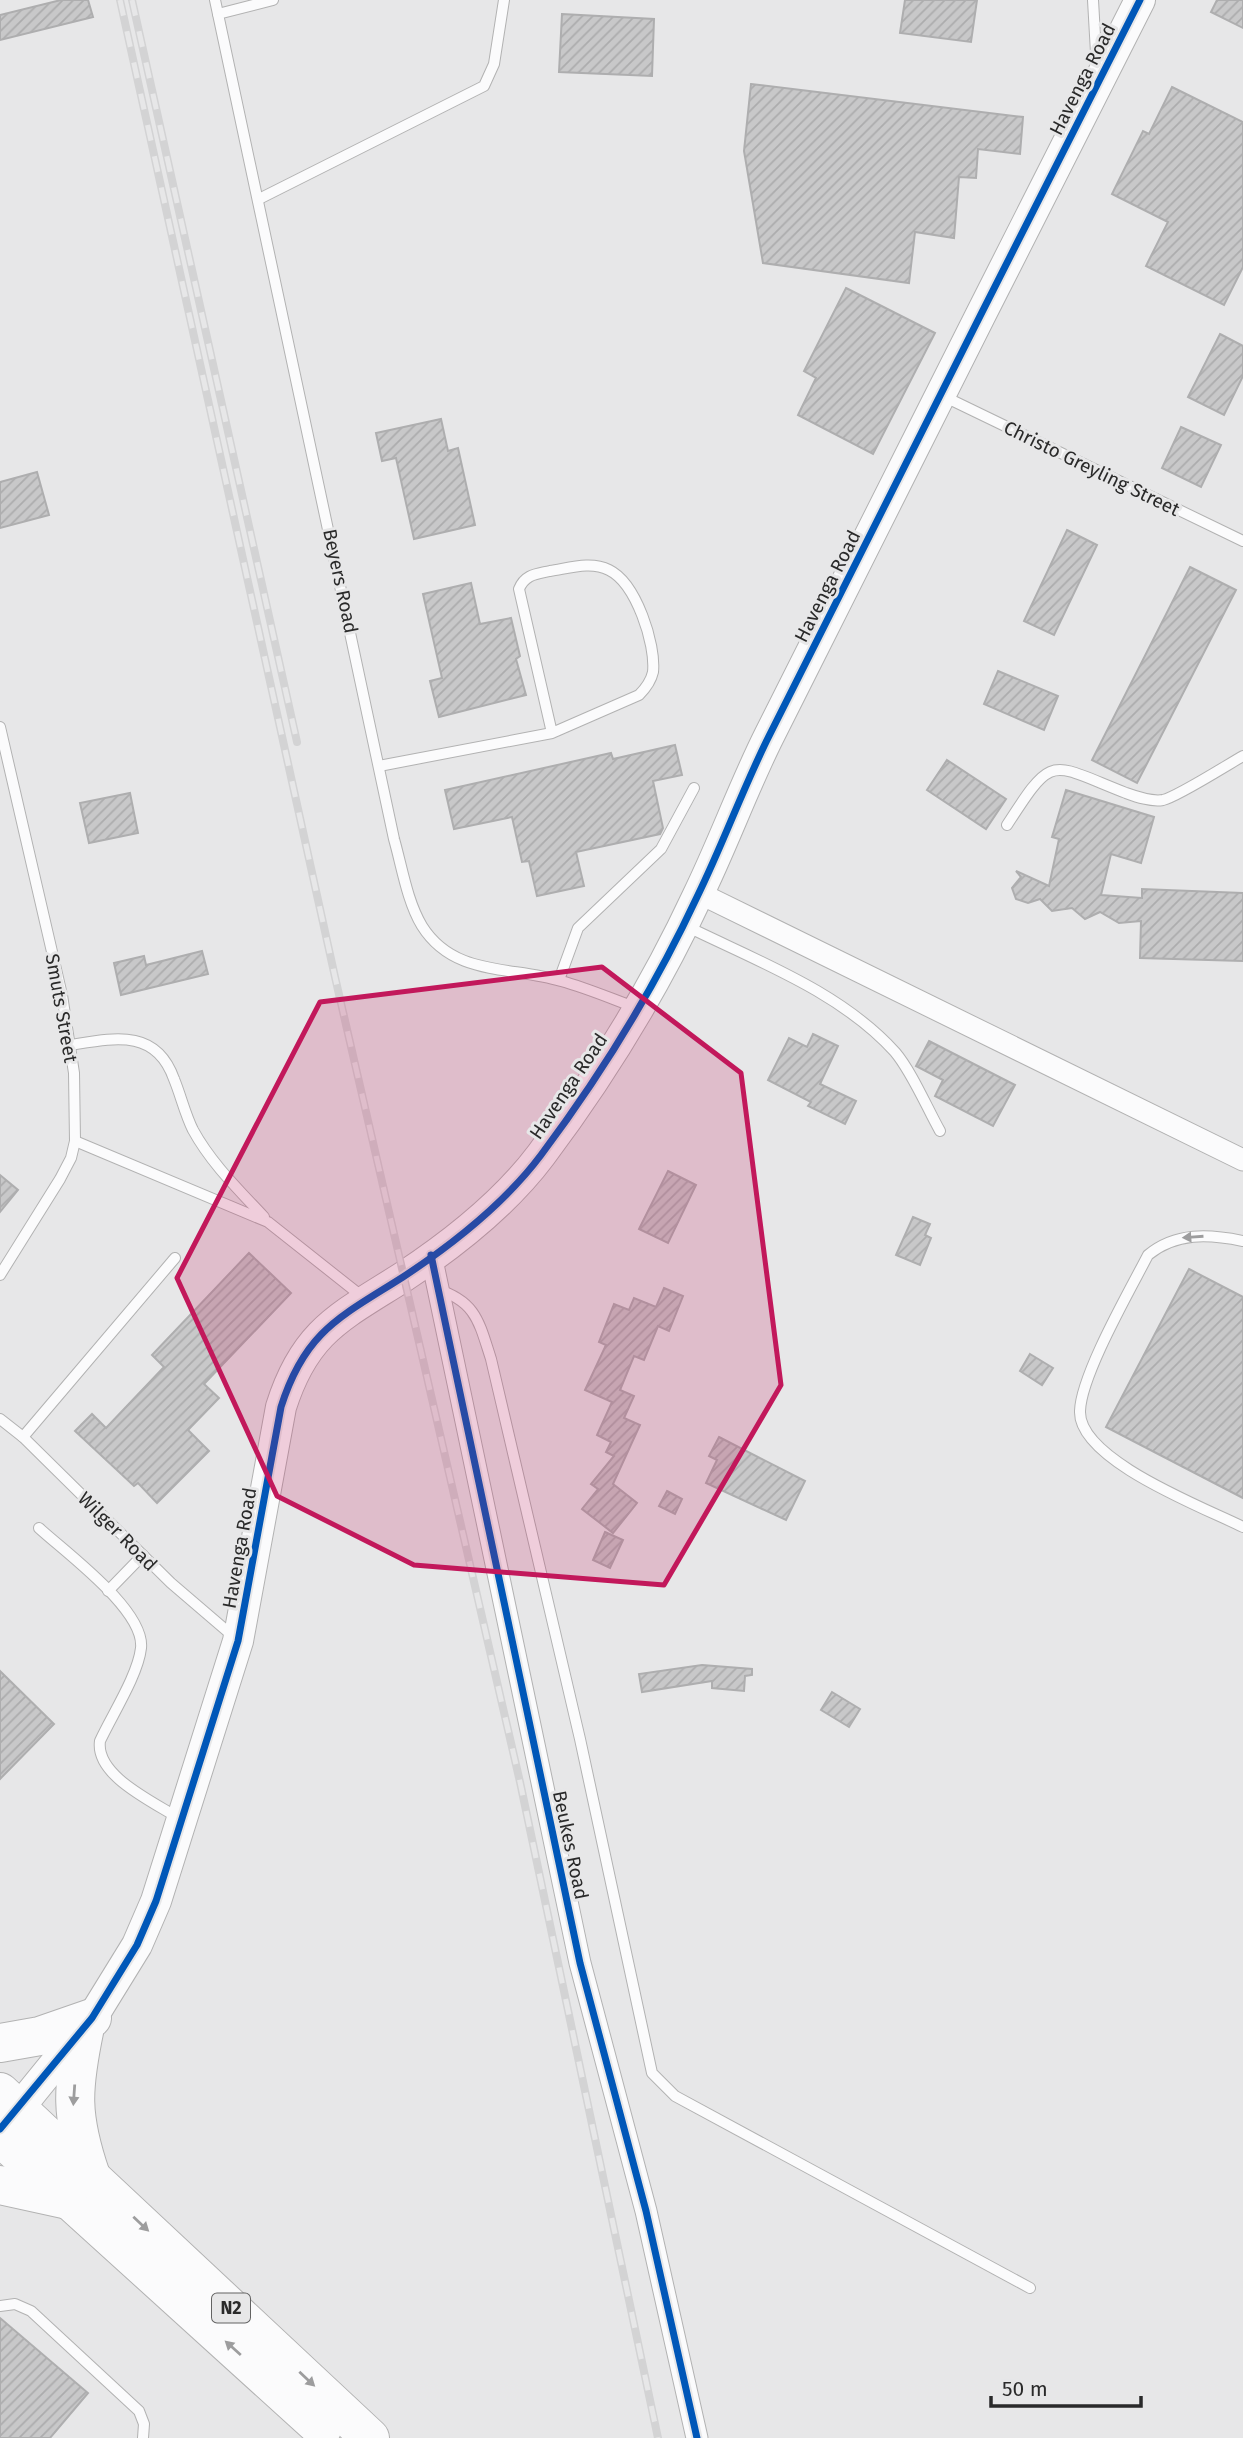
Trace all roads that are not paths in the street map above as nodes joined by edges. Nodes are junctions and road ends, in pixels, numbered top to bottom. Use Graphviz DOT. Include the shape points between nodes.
graph roads {
  1 [pos="215,0"];
  2 [pos="273,0"];
  3 [pos="504,0"];
  4 [pos="1093,0"];
  5 [pos="1140,0"];
  6 [pos="218,14"];
  7 [pos="1099,81"];
  8 [pos="259,199"];
  9 [pos="940,395"];
  10 [pos="1243,541"];
  11 [pos="0,727"];
  12 [pos="552,733"];
  13 [pos="1243,756"];
  14 [pos="379,766"];
  15 [pos="694,788"];
  16 [pos="1007,825"];
  17 [pos="699,893"];
  18 [pos="684,925"];
  19 [pos="559,980"];
  20 [pos="640,1009"];
  21 [pos="70,1045"];
  22 [pos="940,1131"];
  23 [pos="75,1141"];
  24 [pos="1243,1160"];
  25 [pos="268,1222"];
  26 [pos="1243,1241"];
  27 [pos="431,1255"];
  28 [pos="175,1258"];
  29 [pos="0,1275"];
  30 [pos="436,1289"];
  31 [pos="364,1298"];
  32 [pos="0,1419"];
  33 [pos="23,1437"];
  34 [pos="1243,1527"];
  35 [pos="39,1528"];
  36 [pos="143,1555"];
  37 [pos="108,1591"];
  38 [pos="239,1641"];
  39 [pos="183,1821"];
  40 [pos="88,2023"];
  41 [pos="0,2043"];
  42 [pos="5,2117"];
  43 [pos="0,2185"];
  44 [pos="80,2189"];
  45 [pos="1030,2288"];
  46 [pos="0,2306"];
  47 [pos="143,2438"];
  48 [pos="332,2438"];
  49 [pos="370,2438"];
  50 [pos="697,2438"];
  1 -- 6 [label="lane, Beyers Road"];
  2 -- 6 [label="lane"];
  3 -- 8 [label="lane" via="494,64 484,86"];
  4 -- 7 [label="lane"];
  5 -- 7 [label="street, Havenga Road"];
  6 -- 8 [label="lane, Beyers Road"];
  7 -- 9 [label="street, Havenga Road"];
  8 -- 14 [label="lane, Beyers Road"];
  9 -- 10 [label="lane, Christo Greyling Street"];
  9 -- 17 [label="street, Havenga Road" via="766,743"];
  11 -- 21 [label="lane, Smuts Street"];
  12 -- 12 [label="lane" via="519,589 532,575 578,566 604,568 621,578 634,595 652,659 650,679 639,695 625,704"];
  12 -- 14 [label="lane"];
  13 -- 16 [label="lane" via="1162,800 1141,798 1066,770 1049,770 1036,780"];
  14 -- 19 [label="lane, Beyers Road" via="412,902 430,937 477,967"];
  15 -- 19 [label="lane" via="661,849 578,928"];
  17 -- 18 [label="street, Havenga Road"];
  17 -- 24 [label="street"];
  18 -- 20 [label="street, Havenga Road"];
  18 -- 22 [label="lane" via="793,978 846,1010 896,1053"];
  19 -- 20 [label="lane, Beyers Road"];
  20 -- 27 [label="street, Havenga Road" via="540,1156 475,1224"];
  21 -- 23 [label="lane, Smuts Street"];
  21 -- 25 [label="lane" via="117,1038 153,1047 166,1062 192,1128 212,1160"];
  23 -- 25 [label="lane"];
  23 -- 29 [label="lane, Smuts Street" via="60,1179"];
  25 -- 31 [label="lane"];
  26 -- 34 [label="lane, one-way" via="1212,1236 1177,1238 1147,1255 1086,1382 1079,1414 1083,1427 1103,1452"];
  27 -- 30 [label="street, Beukes Road"];
  27 -- 31 [label="street, Havenga Road"];
  28 -- 33 [label="lane"];
  30 -- 45 [label="lane" via="461,1298 473,1310 491,1359 652,2073 675,2096"];
  30 -- 50 [label="street, Beukes Road" via="580,1963 646,2211"];
  31 -- 38 [label="street, Havenga Road" via="314,1341 290,1380 257,1528"];
  32 -- 33 [label="lane, Wilger Road"];
  33 -- 36 [label="lane, Wilger Road"];
  35 -- 37 [label="lane"];
  36 -- 37 [label="lane"];
  36 -- 38 [label="lane, Wilger Road"];
  37 -- 39 [label="lane" via="133,1617 141,1647 100,1741 99,1754 111,1773"];
  38 -- 39 [label="street, Havenga Road"];
  39 -- 40 [label="street, Havenga Road" via="137,1945"];
  40 -- 41 [label="highway"];
  40 -- 42 [label="street, Havenga Road"];
  40 -- 44 [label="highway, one-way" via="73,2109"];
  42 -- 44 [label="highway, N2"];
  43 -- 44 [label="highway"];
  48 -- 44 [label="highway, N2, one-way"];
  44 -- 49 [label="highway, N2, one-way"];
  46 -- 47 [label="lane" via="15,2304 31,2311 139,2411"];
}
